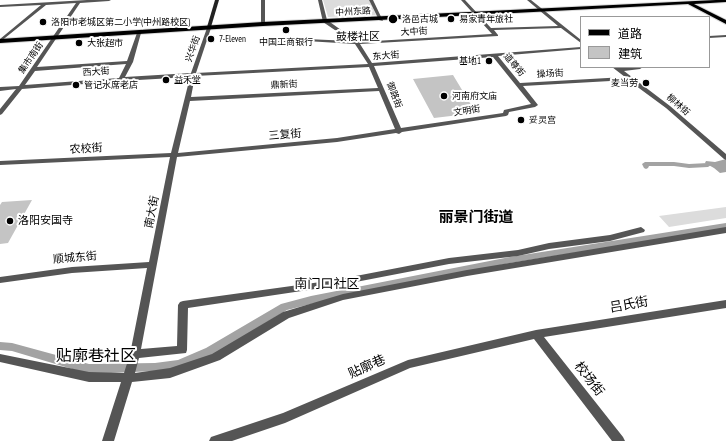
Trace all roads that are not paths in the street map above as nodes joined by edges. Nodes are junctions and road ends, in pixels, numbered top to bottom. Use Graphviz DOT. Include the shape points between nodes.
graph roads {
  1 [pos="49,0"];
  2 [pos="109,0"];
  3 [pos="217,0"];
  4 [pos="220,0"];
  5 [pos="263,0"];
  6 [pos="320,0"];
  7 [pos="371,0"];
  8 [pos="463,0"];
  9 [pos="529,0"];
  10 [pos="682,0"];
  11 [pos="79,2"];
  12 [pos="726,2"];
  13 [pos="696,3"];
  14 [pos="45,4"];
  15 [pos="0,6"];
  16 [pos="542,11"];
  17 [pos="476,15"];
  18 [pos="381,19"];
  19 [pos="326,21"];
  20 [pos="726,21"];
  21 [pos="264,24"];
  22 [pos="562,26"];
  23 [pos="210,27"];
  24 [pos="490,29"];
  25 [pos="139,34"];
  26 [pos="726,36"];
  27 [pos="710,37"];
  28 [pos="54,38"];
  29 [pos="0,41"];
  30 [pos="580,41"];
  31 [pos="269,42"];
  32 [pos="359,43"];
  33 [pos="580,48"];
  34 [pos="494,55"];
  35 [pos="130,62"];
  36 [pos="372,65"];
  37 [pos="617,68"];
  38 [pos="34,69"];
  39 [pos="193,75"];
  40 [pos="630,78"];
  41 [pos="121,79"];
  42 [pos="519,85"];
  43 [pos="21,87"];
  44 [pos="0,89"];
  45 [pos="382,89"];
  46 [pos="187,99"];
  47 [pos="535,105"];
  48 [pos="0,113"];
  49 [pos="399,132"];
  50 [pos="174,155"];
  51 [pos="725,158"];
  52 [pos="0,163"];
  53 [pos="641,230"];
  54 [pos="726,230"];
  55 [pos="152,265"];
  56 [pos="0,280"];
  57 [pos="726,304"];
  58 [pos="536,334"];
  59 [pos="135,354"];
  60 [pos="0,358"];
  61 [pos="128,378"];
  62 [pos="108,441"];
  63 [pos="215,441"];
  64 [pos="619,441"];
  1 -- 14 [label="street"];
  2 -- 11 [label="street"];
  3 -- 23 [label="street"];
  4 -- 23 [label="street"];
  5 -- 21 [label="street"];
  6 -- 19 [label="street"];
  7 -- 18 [label="street"];
  8 -- 17 [label="street"];
  9 -- 16 [label="street"];
  10 -- 13 [label="main road"];
  11 -- 14 [label="street"];
  11 -- 28 [label="street, 集市南街"];
  12 -- 13 [label="main road, 中州东路"];
  13 -- 16 [label="main road, 中州东路"];
  13 -- 20 [label="main road"];
  14 -- 15 [label="street"];
  14 -- 29 [label="street"];
  16 -- 17 [label="main road, 中州东路"];
  16 -- 22 [label="street"];
  17 -- 18 [label="main road, 中州东路"];
  17 -- 24 [label="street"];
  18 -- 19 [label="main road, 中州东路"];
  19 -- 21 [label="main road, 中州东路"];
  19 -- 23 [label="main road, 中州东路"];
  19 -- 32 [label="street"];
  21 -- 23 [label="main road, 中州东路"];
  22 -- 24 [label="street"];
  22 -- 30 [label="street"];
  23 -- 25 [label="main road, 中州东路"];
  23 -- 28 [label="main road, 中州东路"];
  23 -- 39 [label="street, 兴华街"];
  24 -- 32 [label="street, 大中街" via="496,35"];
  25 -- 28 [label="main road, 中州东路"];
  25 -- 35 [label="street"];
  26 -- 27 [label="street"];
  28 -- 29 [label="main road, 中州东路"];
  28 -- 38 [label="street, 集市南街"];
  31 -- 32 [label="street, 大中街" via="306,40"];
  32 -- 36 [label="street, 御路街"];
  33 -- 34 [label="street, 东大街"];
  34 -- 36 [label="street, 东大街"];
  34 -- 42 [label="street, 道尊街"];
  35 -- 38 [label="street"];
  35 -- 41 [label="street"];
  36 -- 39 [label="street, 东大街"];
  36 -- 45 [label="street, 御路街"];
  37 -- 40 [label="street, 柳林街"];
  38 -- 43 [label="street, 集市南街"];
  39 -- 41 [label="street, 西大街"];
  39 -- 46 [label="street, 南大街"];
  40 -- 42 [label="street, 操场街"];
  40 -- 51 [label="street, 柳林街"];
  41 -- 43 [label="street, 西大街"];
  42 -- 47 [label="street, 道尊街"];
  43 -- 44 [label="street, 西大街"];
  43 -- 48 [label="street, 集市南街"];
  45 -- 46 [label="street, 鼎新街"];
  45 -- 49 [label="street, 御路街"];
  46 -- 50 [label="street, 南大街"];
  47 -- 49 [label="street, 文明街" via="506,110 506,114"];
  49 -- 50 [label="street, 三复街"];
  50 -- 52 [label="street, 农校街"];
  50 -- 55 [label="street, 南大街"];
  53 -- 59 [label="street" via="610,238 449,261 335,283 183,305 182,350"];
  54 -- 61 [label="street" via="467,273 343,297 286,315 216,357 170,373"];
  55 -- 56 [label="street, 顺城东街" via="72,270"];
  55 -- 59 [label="street, 南大街"];
  57 -- 58 [label="street, 吕氏街"];
  58 -- 63 [label="street, 贴廓巷" via="408,364 285,418"];
  58 -- 64 [label="street, 校场街"];
  59 -- 61 [label="street, 南大街"];
  60 -- 61 [label="street" via="89,377"];
  61 -- 62 [label="street, 南大街"];
}
